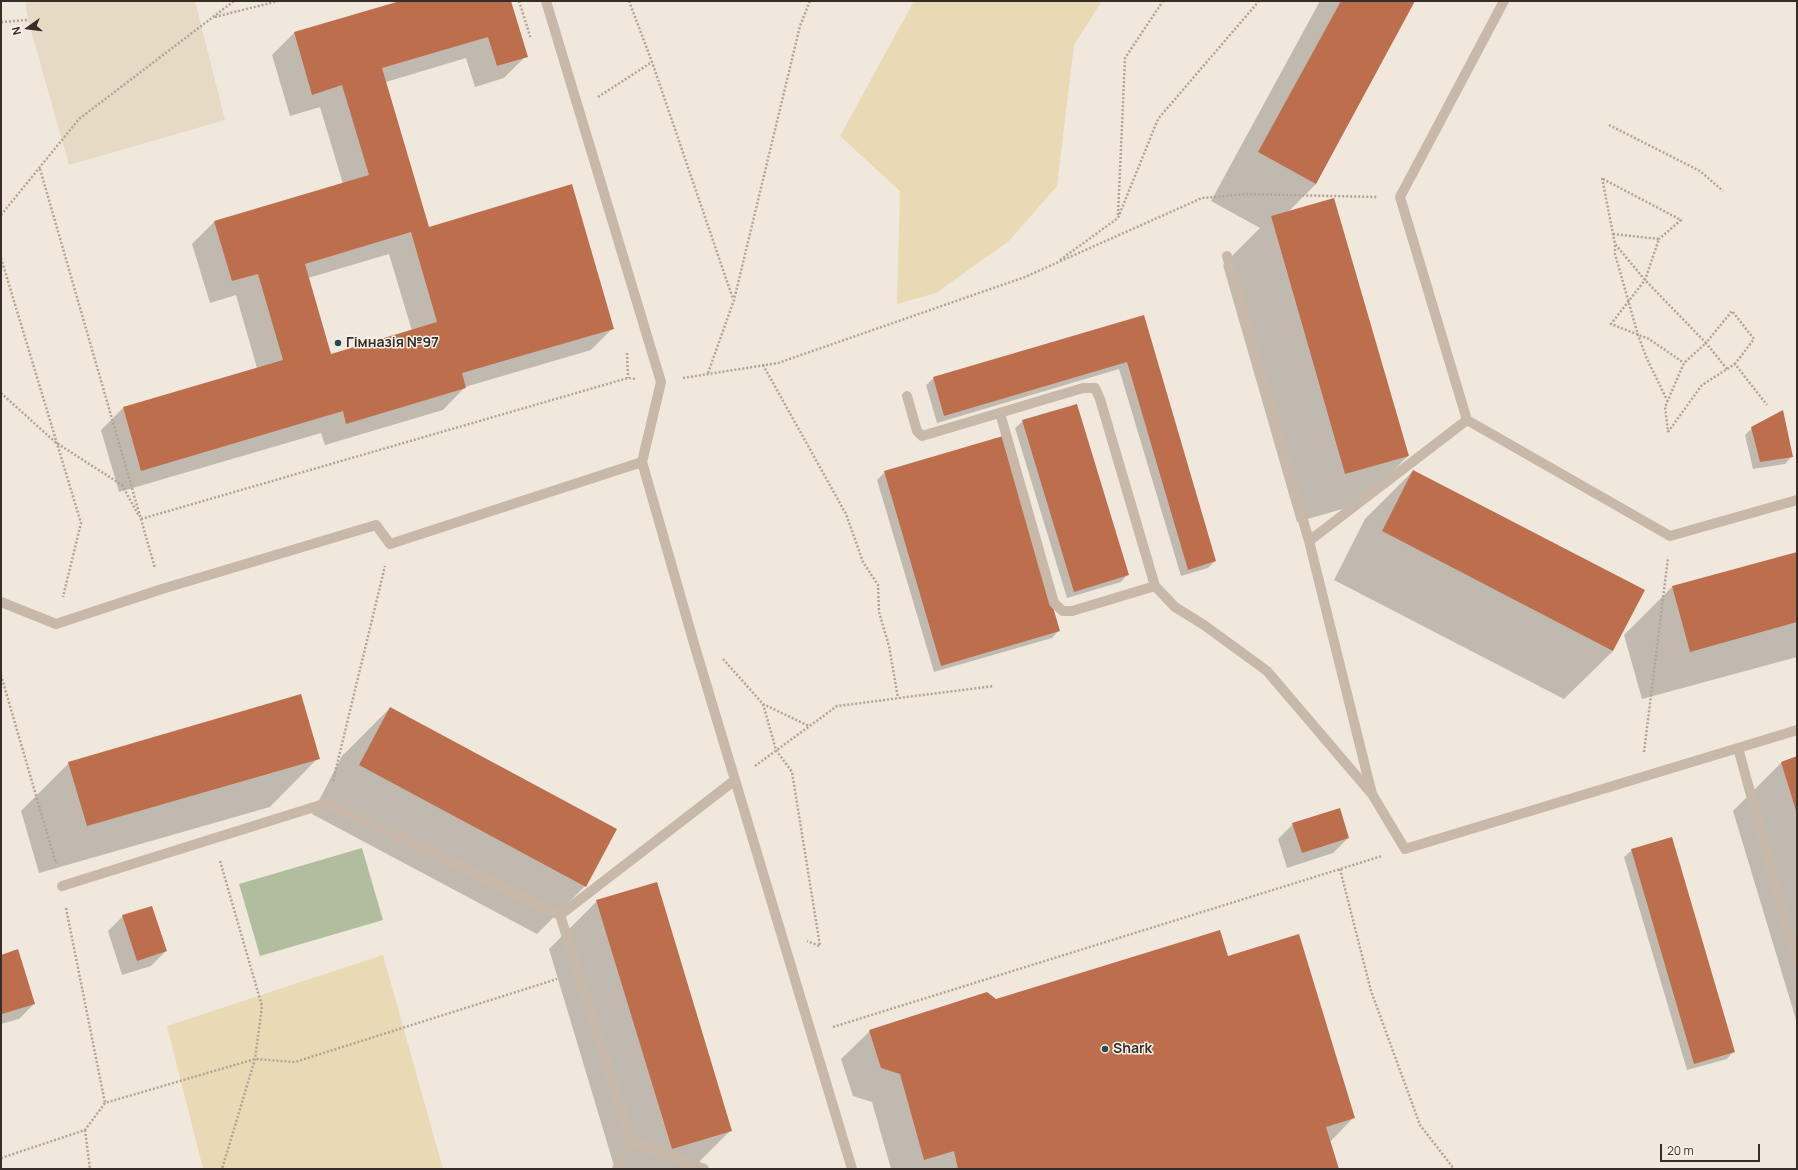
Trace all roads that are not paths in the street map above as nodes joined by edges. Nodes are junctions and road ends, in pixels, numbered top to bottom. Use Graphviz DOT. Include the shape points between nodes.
graph roads {
  1 [pos="546,1"];
  2 [pos="1504,1"];
  3 [pos="1227,256"];
  4 [pos="907,396"];
  5 [pos="1000,413"];
  6 [pos="1467,420"];
  7 [pos="642,462"];
  8 [pos="1797,500"];
  9 [pos="1309,541"];
  10 [pos="1155,586"];
  11 [pos="1,602"];
  12 [pos="1797,730"];
  13 [pos="1738,748"];
  14 [pos="735,780"];
  15 [pos="1372,794"];
  16 [pos="62,886"];
  17 [pos="560,915"];
  18 [pos="1797,963"];
  19 [pos="631,1141"];
  20 [pos="617,1169"];
  21 [pos="704,1169"];
  22 [pos="852,1169"];
  1 -- 7 [label="lane" via="661,382"];
  2 -- 6 [label="lane" via="1400,198"];
  3 -- 9 [label="lane"];
  4 -- 5 [label="lane" via="917,431 922,436"];
  5 -- 10 [label="lane" via="1054,603 1063,610 1072,611"];
  5 -- 10 [label="lane" via="1083,388 1095,388"];
  6 -- 8 [label="lane" via="1670,536"];
  6 -- 9 [label="lane"];
  7 -- 11 [label="lane" via="390,544 376,525 162,589 56,624"];
  7 -- 14 [label="lane"];
  9 -- 15 [label="lane"];
  10 -- 15 [label="lane" via="1175,607 1267,671"];
  12 -- 13 [label="lane"];
  13 -- 15 [label="lane" via="1404,850"];
  13 -- 18 [label="lane"];
  14 -- 17 [label="lane"];
  14 -- 22 [label="lane"];
  16 -- 17 [label="lane" via="327,803"];
  17 -- 19 [label="lane"];
  19 -- 20 [label="lane"];
  19 -- 21 [label="lane"];
}
